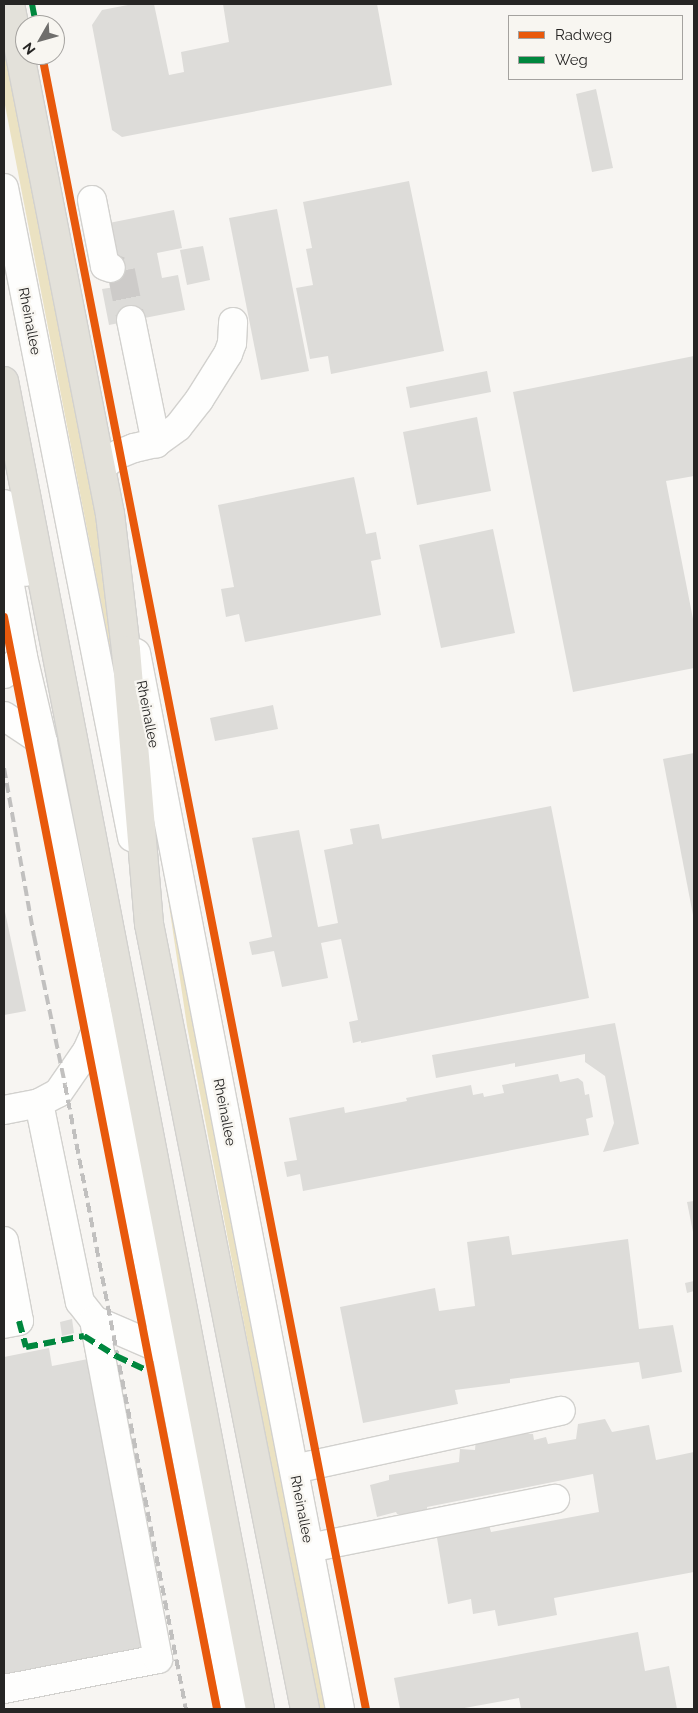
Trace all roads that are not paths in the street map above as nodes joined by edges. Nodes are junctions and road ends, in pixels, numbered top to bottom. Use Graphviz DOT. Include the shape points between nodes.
graph roads {
  1 [pos="10,4"];
  2 [pos="4,188"];
  3 [pos="92,200"];
  4 [pos="111,268"];
  5 [pos="131,320"];
  6 [pos="232,322"];
  7 [pos="4,380"];
  8 [pos="156,443"];
  9 [pos="101,467"];
  10 [pos="4,504"];
  11 [pos="110,514"];
  12 [pos="4,553"];
  13 [pos="13,665"];
  14 [pos="66,706"];
  15 [pos="4,716"];
  16 [pos="43,742"];
  17 [pos="149,924"];
  18 [pos="100,1022"];
  19 [pos="39,1103"];
  20 [pos="4,1110"];
  21 [pos="4,1242"];
  22 [pos="94,1320"];
  23 [pos="4,1324"];
  24 [pos="166,1351"];
  25 [pos="561,1411"];
  26 [pos="294,1469"];
  27 [pos="555,1499"];
  28 [pos="310,1548"];
  29 [pos="4,1689"];
  30 [pos="235,1709"];
  31 [pos="260,1709"];
  32 [pos="305,1709"];
  33 [pos="340,1709"];
  1 -- 9 [label="main road, Rheinallee"];
  2 -- 17 [label="street, Rheinallee"];
  3 -- 4 [label="street" via="105,266"];
  5 -- 8 [label="street"];
  6 -- 8 [label="street" via="232,343 223,365 189,415"];
  7 -- 14 [label="main road"];
  8 -- 9 [label="street" via="119,454"];
  9 -- 11 [label="main road, Rheinallee"];
  10 -- 14 [label="street"];
  11 -- 17 [label="main road, Rheinallee" via="128,670"];
  11 -- 26 [label="street, Rheinallee"];
  12 -- 13 [label="street"];
  13 -- 16 [label="street"];
  14 -- 31 [label="main road"];
  15 -- 16 [label="street"];
  16 -- 18 [label="street"];
  17 -- 32 [label="main road, Rheinallee"];
  18 -- 19 [label="street" via="87,1051 65,1085"];
  18 -- 24 [label="street"];
  19 -- 20 [label="street"];
  19 -- 22 [label="street" via="80,1302"];
  21 -- 23 [label="street" via="20,1321"];
  22 -- 24 [label="street"];
  22 -- 29 [label="street" via="158,1660"];
  24 -- 30 [label="street"];
  25 -- 26 [label="street"];
  26 -- 28 [label="street, Rheinallee"];
  27 -- 28 [label="street"];
  28 -- 33 [label="street, Rheinallee"];
}
